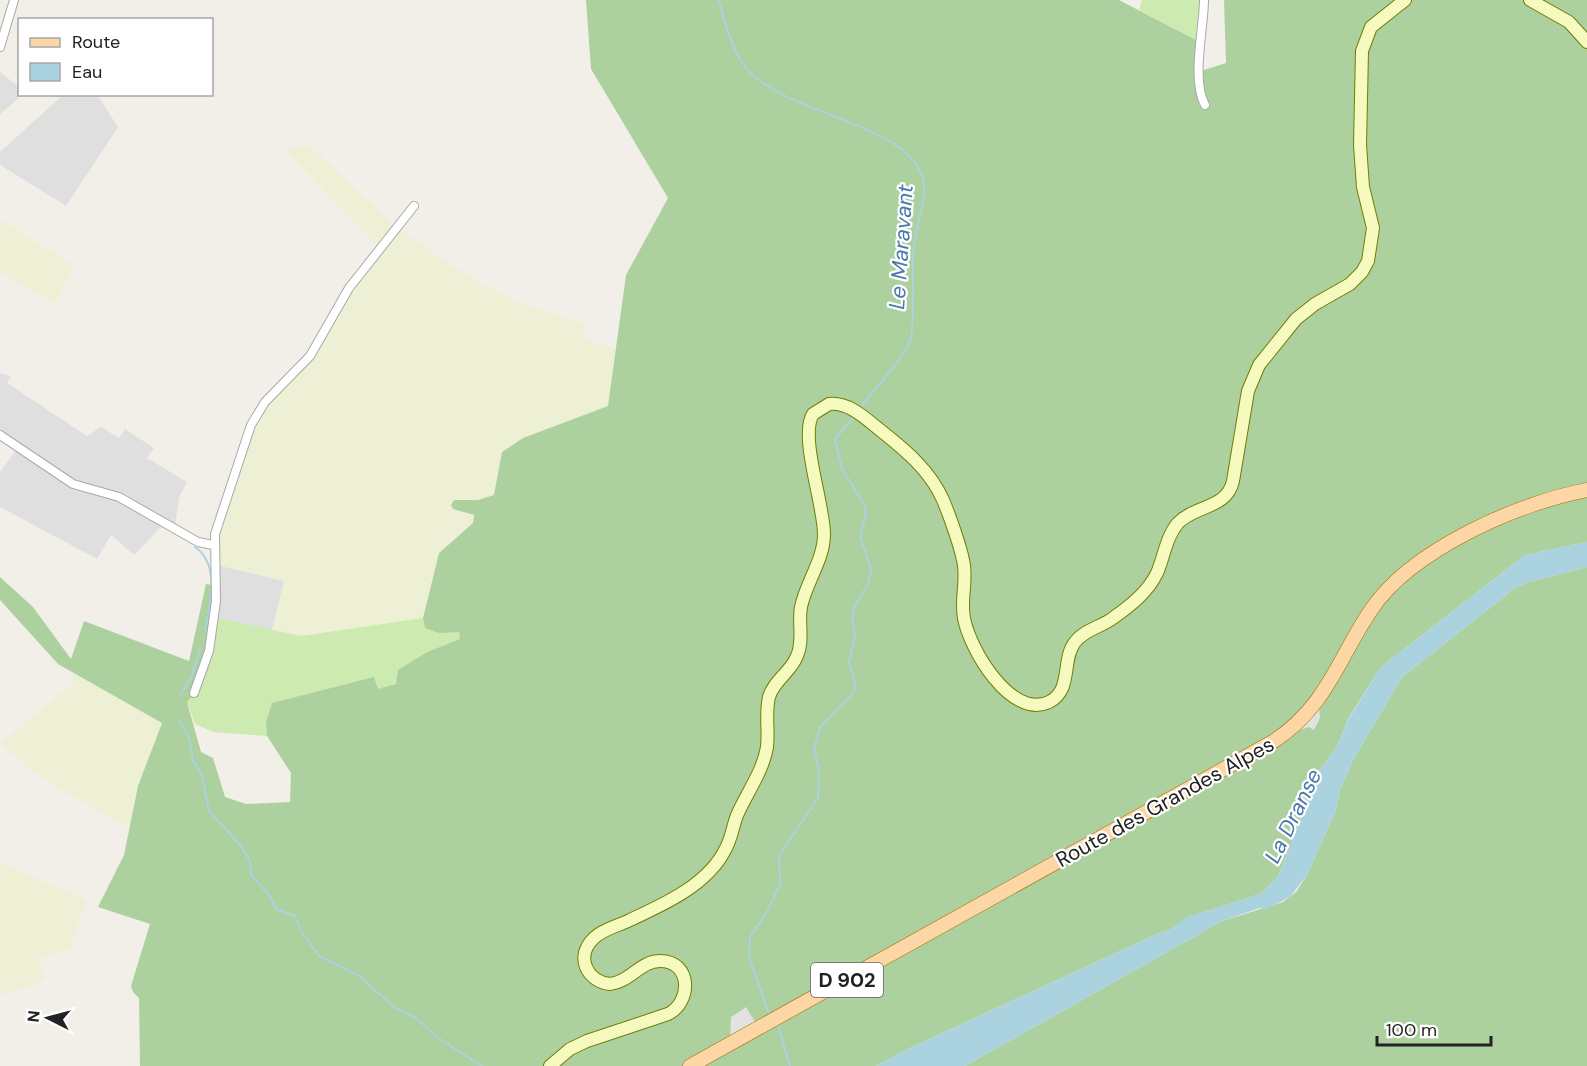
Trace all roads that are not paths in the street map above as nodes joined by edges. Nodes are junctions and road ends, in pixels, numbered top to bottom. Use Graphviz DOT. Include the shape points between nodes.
graph roads {
  1 [pos="14,0"];
  2 [pos="1204,0"];
  3 [pos="1405,0"];
  4 [pos="1530,0"];
  5 [pos="1587,42"];
  6 [pos="0,47"];
  7 [pos="1205,105"];
  8 [pos="414,206"];
  9 [pos="0,435"];
  10 [pos="1587,490"];
  11 [pos="213,545"];
  12 [pos="194,693"];
  13 [pos="550,1066"];
  14 [pos="690,1066"];
  1 -- 6 [label="street"];
  2 -- 7 [label="street" via="1200,53"];
  3 -- 13 [label="street" via="1375,22 1363,44 1360,145 1363,187 1372,228 1366,267 1350,284 1302,313 1263,359 1248,391 1230,490 1221,501 1178,523 1145,591 1112,619 1074,642 1063,686 1053,699 1037,704 1016,697 979,657 964,618 963,558 943,501 924,470 848,406 829,404 813,414 807,432 822,515 823,547 801,607 798,654 769,698 766,748 727,847 697,882 599,934 584,955 591,976 605,983 621,982 652,962 668,962 684,978 684,999 668,1014 578,1045"];
  4 -- 5 [label="street" via="1569,22"];
  8 -- 11 [label="street" via="349,288 310,356 265,402 254,419"];
  9 -- 11 [label="street" via="73,484 119,497 198,542"];
  10 -- 14 [label="main road, Route des Grandes Alpes / D 902" via="1517,509 1405,572 1372,608 1318,702 1274,741"];
  11 -- 12 [label="street" via="218,571 216,602 208,651"];
}
